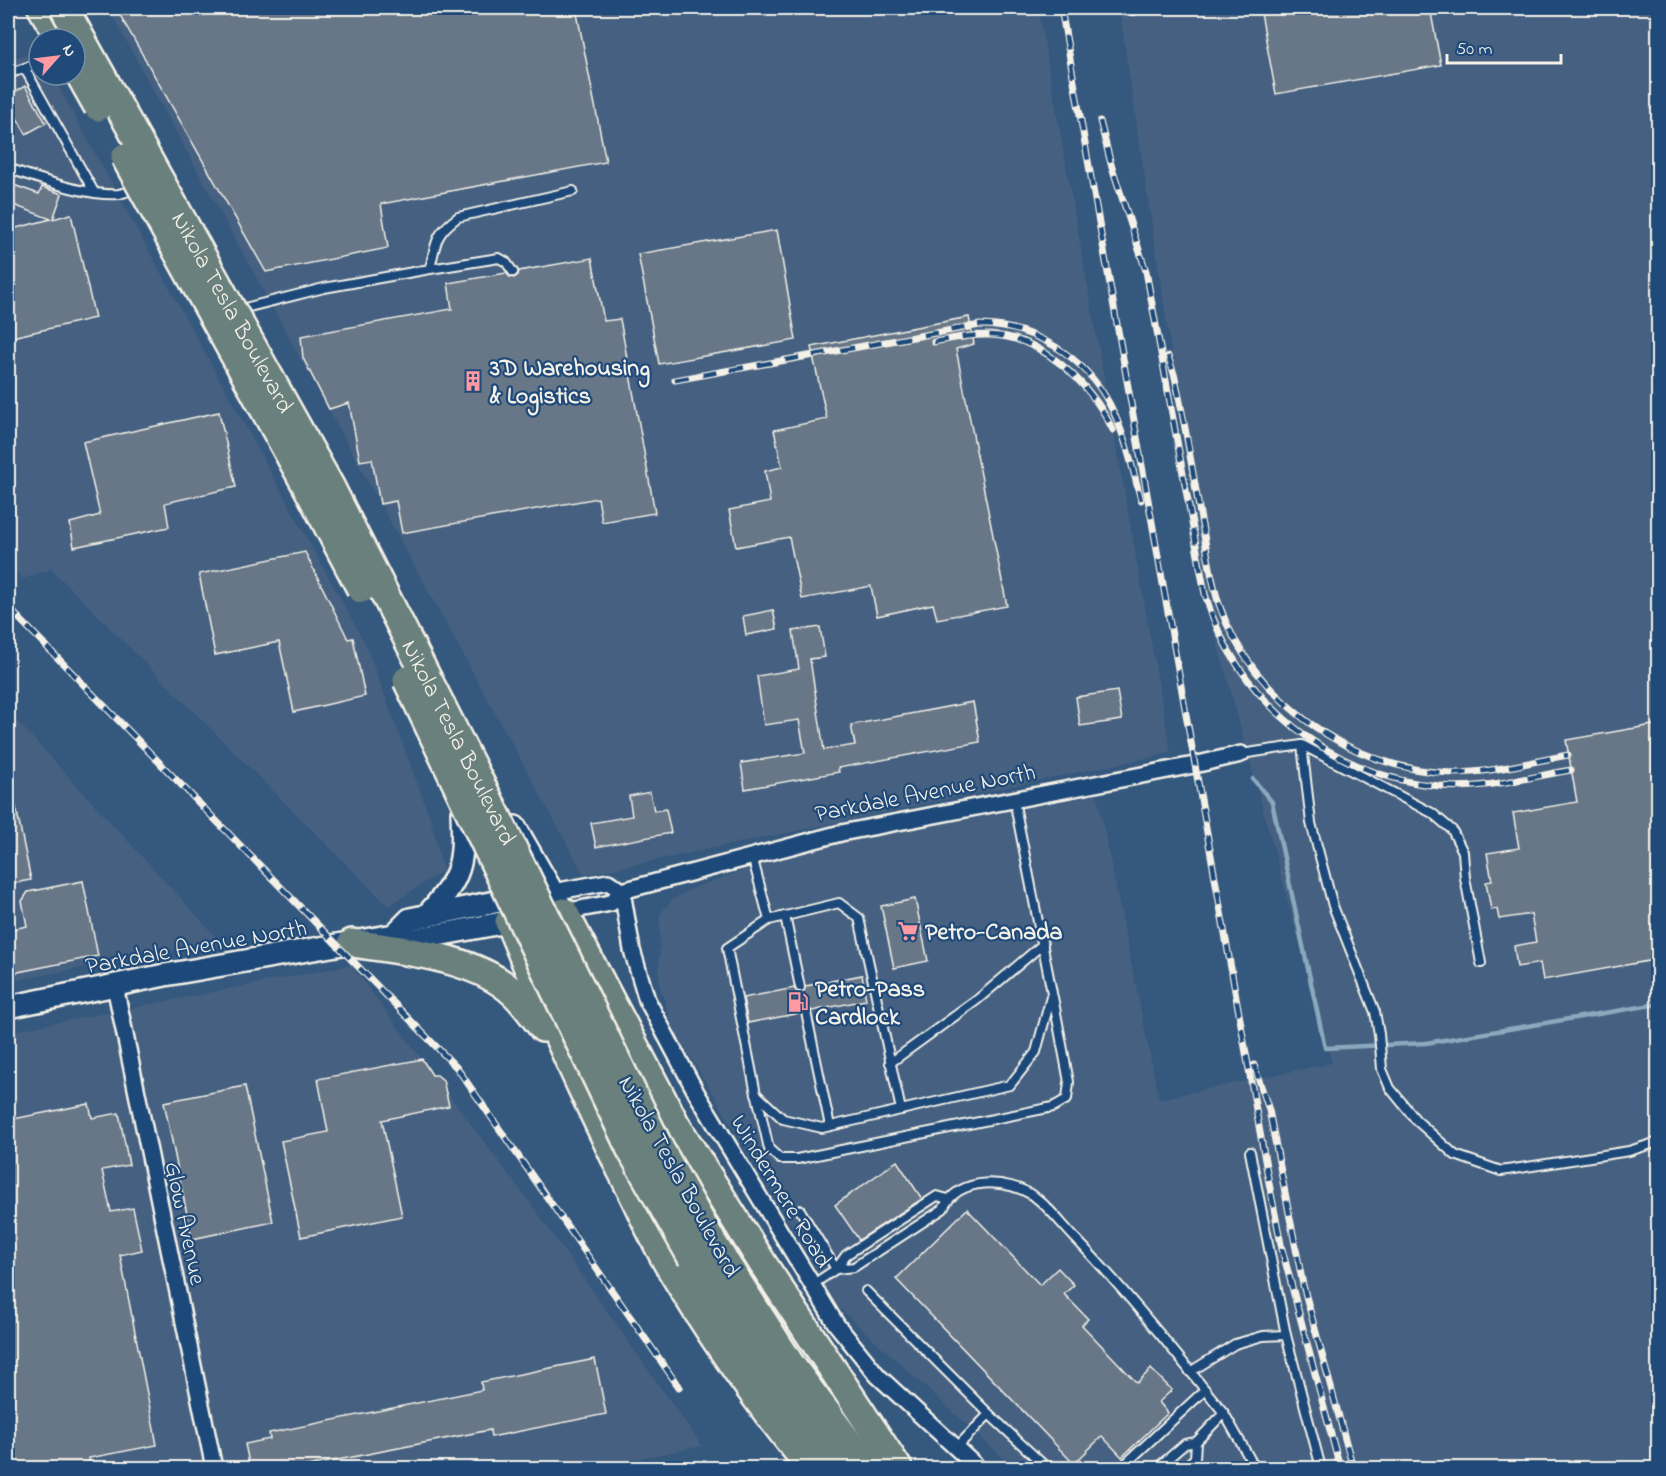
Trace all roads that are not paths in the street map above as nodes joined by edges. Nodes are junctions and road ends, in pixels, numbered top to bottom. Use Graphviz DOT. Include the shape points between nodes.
graph roads {
  1 [pos="42,8"];
  2 [pos="53,8"];
  3 [pos="64,8"];
  4 [pos="53,27"];
  5 [pos="63,27"];
  6 [pos="25,69"];
  7 [pos="87,70"];
  8 [pos="8,74"];
  9 [pos="87,87"];
  10 [pos="8,168"];
  11 [pos="150,183"];
  12 [pos="573,191"];
  13 [pos="94,192"];
  14 [pos="430,269"];
  15 [pos="513,272"];
  16 [pos="222,315"];
  17 [pos="417,682"];
  18 [pos="430,737"];
  19 [pos="1302,745"];
  20 [pos="1241,754"];
  21 [pos="1014,800"];
  22 [pos="462,813"];
  23 [pos="752,856"];
  24 [pos="622,891"];
  25 [pos="558,902"];
  26 [pos="517,909"];
  27 [pos="426,916"];
  28 [pos="785,916"];
  29 [pos="769,920"];
  30 [pos="394,935"];
  31 [pos="352,943"];
  32 [pos="1042,944"];
  33 [pos="1481,963"];
  34 [pos="115,986"];
  35 [pos="800,987"];
  36 [pos="1052,993"];
  37 [pos="8,1007"];
  38 [pos="806,1012"];
  39 [pos="615,1014"];
  40 [pos="890,1063"];
  41 [pos="572,1071"];
  42 [pos="756,1094"];
  43 [pos="901,1110"];
  44 [pos="830,1126"];
  45 [pos="1659,1142"];
  46 [pos="1250,1152"];
  47 [pos="948,1199"];
  48 [pos="800,1210"];
  49 [pos="703,1252"];
  50 [pos="836,1269"];
  51 [pos="812,1285"];
  52 [pos="866,1292"];
  53 [pos="1286,1335"];
  54 [pos="1190,1372"];
  55 [pos="1205,1390"];
  56 [pos="1224,1413"];
  57 [pos="989,1414"];
  58 [pos="1196,1442"];
  59 [pos="957,1448"];
  60 [pos="214,1468"];
  61 [pos="811,1468"];
  62 [pos="837,1468"];
  63 [pos="868,1468"];
  64 [pos="898,1468"];
  65 [pos="978,1468"];
  66 [pos="1047,1468"];
  67 [pos="1121,1468"];
  68 [pos="1157,1468"];
  69 [pos="1184,1468"];
  70 [pos="1255,1468"];
  71 [pos="1321,1468"];
  1 -- 4 [label="highway"];
  2 -- 5 [label="main road"];
  3 -- 49 [label="highway, Nikola Tesla Boulevard, bridge" via="330,486 655,1138"];
  6 -- 8 [label="lane"];
  6 -- 13 [label="lane"];
  7 -- 11 [label="main road"];
  9 -- 49 [label="highway, Nikola Tesla Boulevard, bridge" via="382,629 631,1150"];
  10 -- 13 [label="lane"];
  11 -- 13 [label="lane" via="120,194"];
  11 -- 16 [label="main road"];
  12 -- 14 [label="lane" via="459,217 443,229"];
  14 -- 15 [label="lane" via="499,258"];
  14 -- 16 [label="lane" via="324,288"];
  16 -- 17 [label="main road"];
  17 -- 18 [label="main road"];
  17 -- 25 [label="main road" via="455,725"];
  18 -- 22 [label="main road"];
  18 -- 26 [label="main road" via="470,798"];
  19 -- 20 [label="lane"];
  19 -- 33 [label="lane" via="1432,813 1452,830 1463,852"];
  19 -- 45 [label="lane" via="1311,823 1333,906 1375,1012 1382,1069 1390,1088 1416,1120 1455,1155 1500,1172 1629,1151"];
  20 -- 21 [label="street, Parkdale Avenue North"];
  21 -- 23 [label="street, Parkdale Avenue North" via="842,833"];
  21 -- 32 [label="lane"];
  22 -- 26 [label="main road"];
  22 -- 27 [label="main road" via="461,864 445,896"];
  23 -- 24 [label="street, Parkdale Avenue North"];
  23 -- 29 [label="lane"];
  24 -- 25 [label="street, Parkdale Avenue North" via="611,903"];
  24 -- 25 [label="street, Parkdale Avenue North" via="608,882"];
  24 -- 51 [label="street, Windermere Road" via="632,950 647,1000 697,1094"];
  25 -- 26 [label="main road, Parkdale Avenue North"];
  25 -- 39 [label="highway"];
  26 -- 27 [label="main road, Parkdale Avenue North"];
  26 -- 30 [label="main road, Parkdale Avenue North" via="416,939"];
  26 -- 39 [label="highway" via="561,945"];
  26 -- 41 [label="highway" via="543,1006"];
  27 -- 30 [label="main road, Parkdale Avenue North" via="411,919"];
  28 -- 29 [label="lane"];
  28 -- 35 [label="lane"];
  28 -- 40 [label="lane" via="839,903 859,918"];
  29 -- 42 [label="lane" via="727,948"];
  30 -- 31 [label="main road, Parkdale Avenue North"];
  31 -- 34 [label="main road, Parkdale Avenue North"];
  31 -- 41 [label="highway" via="414,953 488,974 514,993"];
  32 -- 36 [label="lane"];
  32 -- 40 [label="lane" via="977,1000"];
  34 -- 37 [label="main road, Parkdale Avenue North"];
  34 -- 60 [label="street, Glow Avenue"];
  36 -- 42 [label="lane" via="1068,1082 1067,1099 1053,1107 797,1159 780,1159 769,1149"];
  36 -- 43 [label="lane" via="1036,1052 1010,1085"];
  38 -- 44 [label="lane"];
  39 -- 64 [label="highway" via="676,1125"];
  40 -- 43 [label="lane"];
  41 -- 61 [label="highway" via="667,1261 770,1419"];
  42 -- 44 [label="lane" via="783,1119 822,1128"];
  43 -- 44 [label="lane"];
  46 -- 53 [label="lane"];
  47 -- 50 [label="lane" via="943,1209 854,1267"];
  47 -- 50 [label="lane" via="937,1196 846,1255"];
  47 -- 54 [label="lane" via="964,1188 989,1182 1012,1186 1035,1197 1106,1270"];
  48 -- 50 [label="lane"];
  49 -- 62 [label="highway, Nikola Tesla Boulevard" via="766,1370"];
  49 -- 63 [label="highway, Nikola Tesla Boulevard"];
  50 -- 51 [label="lane"];
  51 -- 59 [label="street, Windermere Road" via="836,1324 878,1376"];
  52 -- 57 [label="lane"];
  53 -- 54 [label="lane" via="1263,1336 1235,1344"];
  53 -- 71 [label="lane"];
  54 -- 55 [label="lane"];
  55 -- 56 [label="lane"];
  55 -- 67 [label="lane"];
  56 -- 58 [label="lane"];
  56 -- 70 [label="lane"];
  57 -- 59 [label="lane"];
  57 -- 66 [label="lane"];
  58 -- 68 [label="lane" via="1185,1444"];
  58 -- 69 [label="lane" via="1195,1458"];
  59 -- 65 [label="street, Windermere Road"];
}
